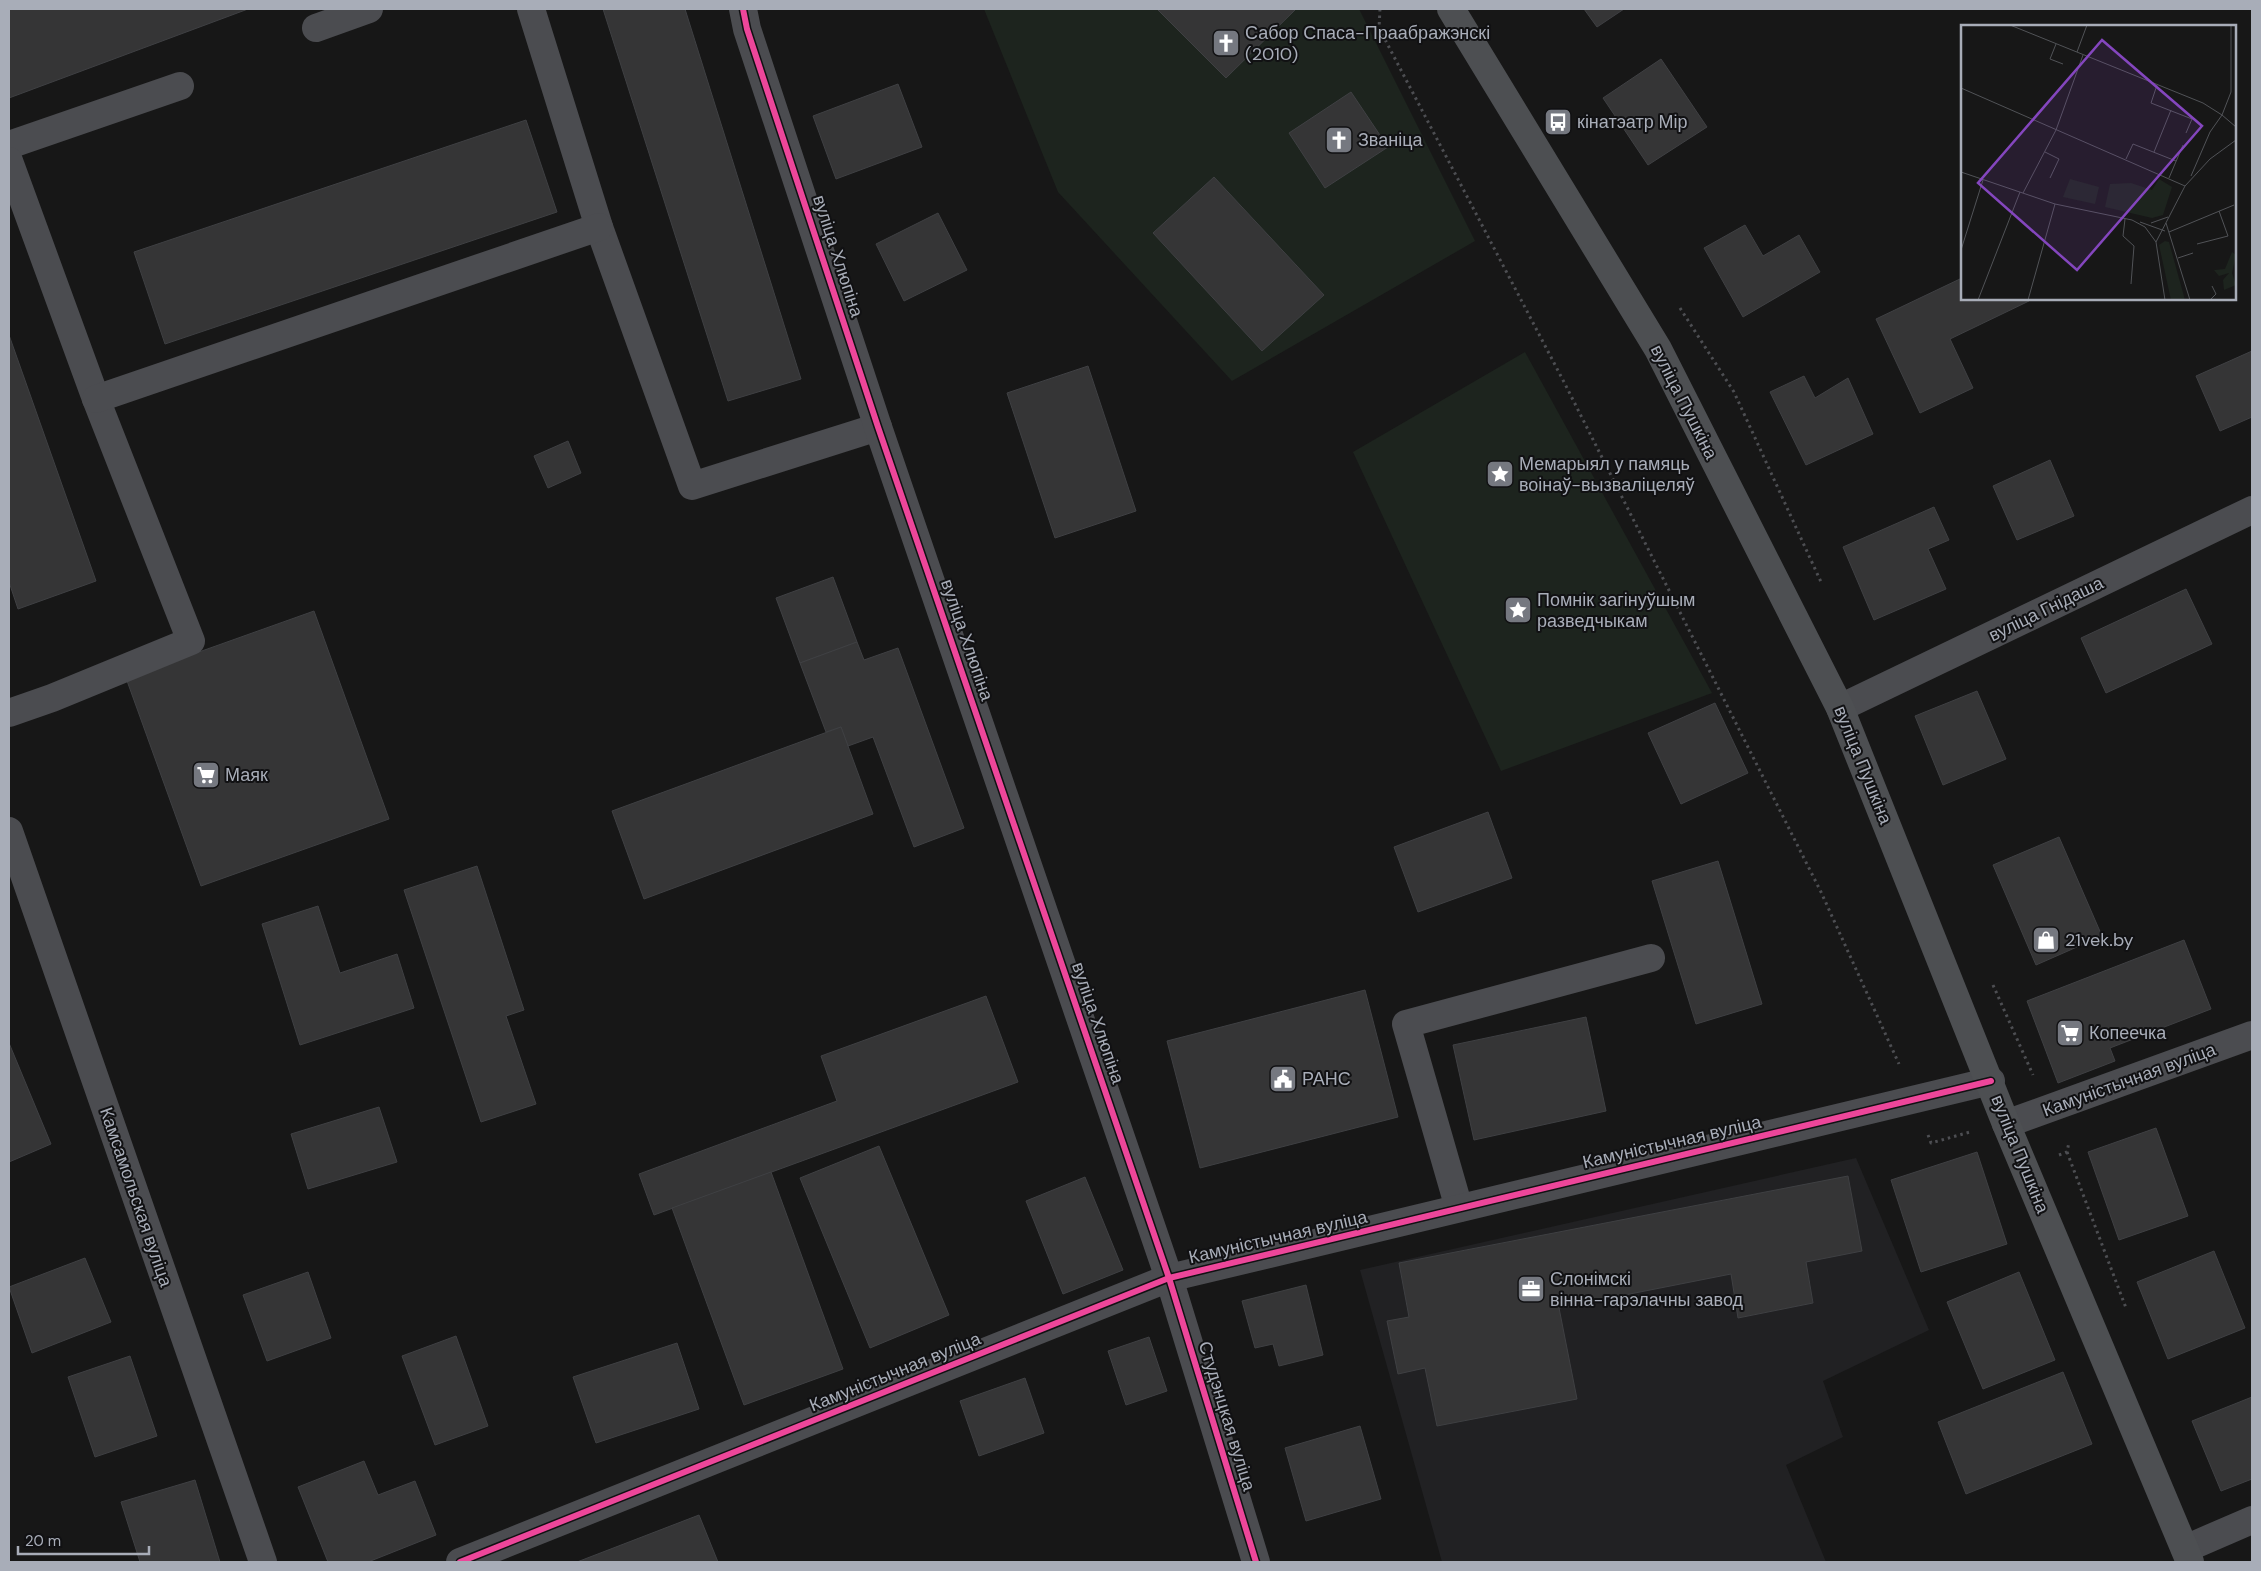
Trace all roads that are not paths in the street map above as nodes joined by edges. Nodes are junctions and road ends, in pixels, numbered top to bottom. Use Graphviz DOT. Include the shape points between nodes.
graph roads {
  1 [pos="369,9"];
  2 [pos="531,9"];
  3 [pos="742,9"];
  4 [pos="1451,9"];
  5 [pos="316,28"];
  6 [pos="180,86"];
  7 [pos="9,145"];
  8 [pos="9,162"];
  9 [pos="599,226"];
  10 [pos="96,400"];
  11 [pos="878,427"];
  12 [pos="2252,510"];
  13 [pos="1840,708"];
  14 [pos="9,713"];
  15 [pos="9,831"];
  16 [pos="1650,958"];
  17 [pos="2252,1035"];
  18 [pos="1991,1081"];
  19 [pos="2006,1124"];
  20 [pos="1459,1208"];
  21 [pos="1169,1278"];
  22 [pos="2252,1520"];
  23 [pos="2187,1556"];
  24 [pos="263,1562"];
  25 [pos="460,1562"];
  26 [pos="1256,1562"];
  1 -- 5 [label="street"];
  2 -- 9 [label="street"];
  3 -- 11 [label="street, вуліца Хлюпіна"];
  4 -- 13 [label="main road, вуліца Пушкіна" via="1658,349"];
  6 -- 7 [label="street"];
  8 -- 10 [label="street"];
  9 -- 10 [label="street"];
  9 -- 11 [label="street" via="692,486"];
  10 -- 14 [label="street" via="191,641"];
  11 -- 21 [label="street, вуліца Хлюпіна"];
  12 -- 13 [label="street, вуліца Гнідаша"];
  13 -- 18 [label="main road, вуліца Пушкіна"];
  15 -- 24 [label="street, Камсамольская вуліца"];
  16 -- 20 [label="street" via="1406,1024"];
  17 -- 19 [label="street, Камуністычная вуліца"];
  18 -- 19 [label="main road, вуліца Пушкіна"];
  18 -- 20 [label="street, Камуністычная вуліца"];
  19 -- 23 [label="main road, вуліца Пушкіна"];
  20 -- 21 [label="street, Камуністычная вуліца"];
  21 -- 25 [label="street, Камуністычная вуліца"];
  21 -- 26 [label="street, Студэнцкая вуліца"];
  22 -- 23 [label="street"];
}
